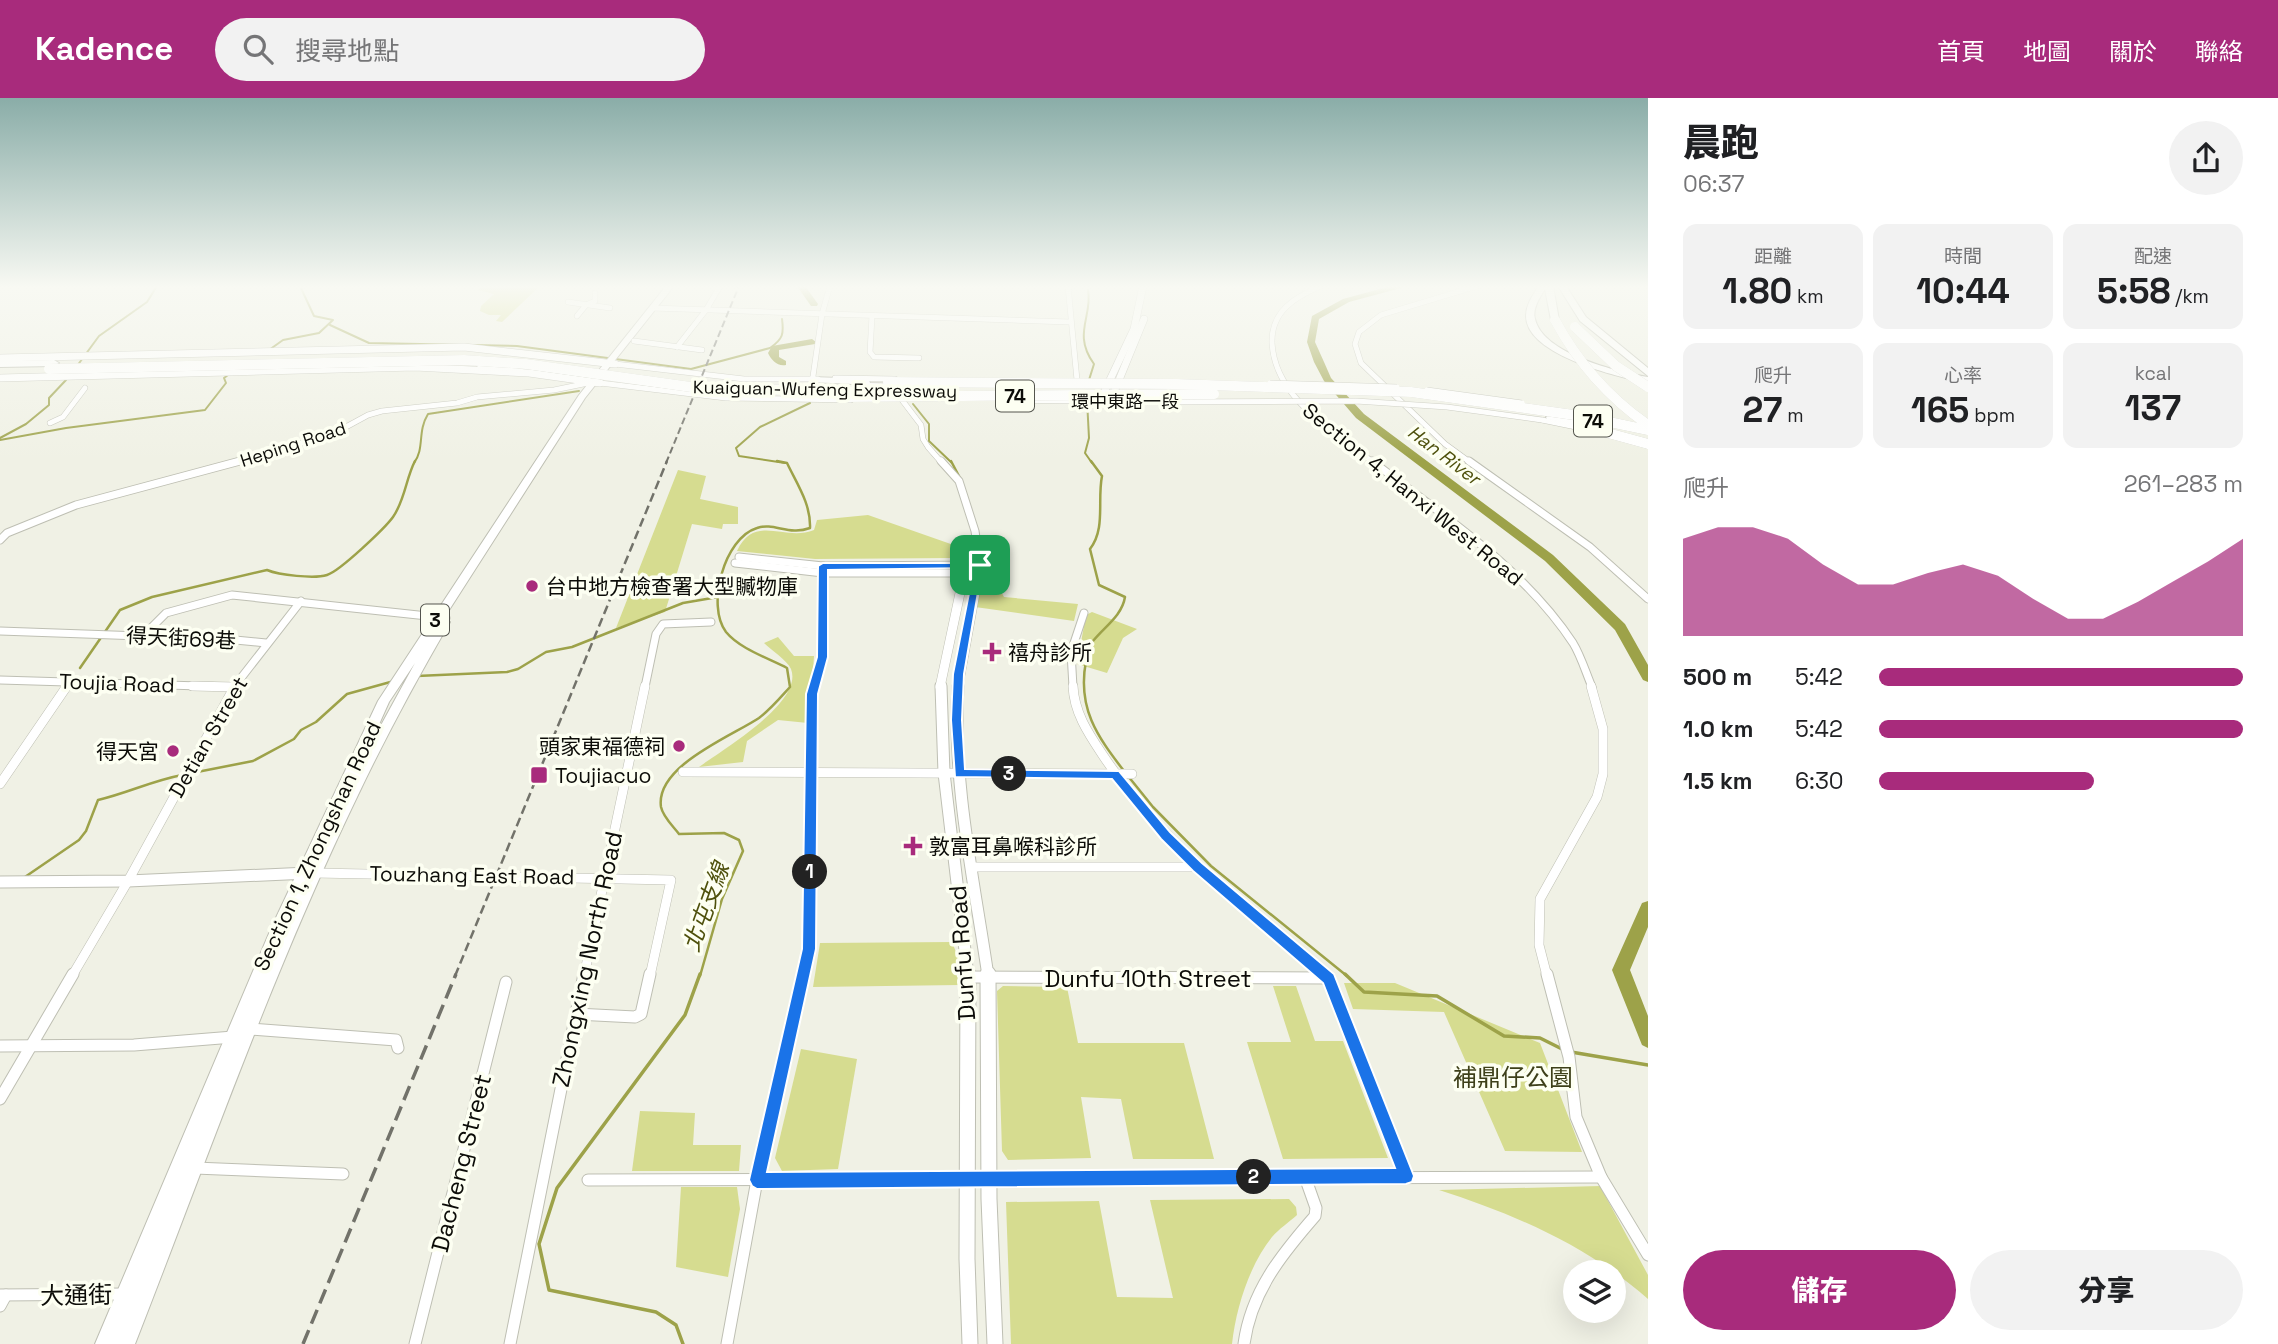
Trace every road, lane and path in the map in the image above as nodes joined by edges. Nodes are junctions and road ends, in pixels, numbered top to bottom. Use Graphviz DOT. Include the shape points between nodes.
graph roads {
  1 [pos="627,344"];
  2 [pos="631,344"];
  3 [pos="657,344"];
  4 [pos="679,344"];
  5 [pos="817,344"];
  6 [pos="870,344"];
  7 [pos="1073,344"];
  8 [pos="1126,344"];
  9 [pos="1134,344"];
  10 [pos="1271,344"];
  11 [pos="1355,344"];
  12 [pos="1551,344"];
  13 [pos="1568,344"];
  14 [pos="1593,344"];
  15 [pos="1613,344"];
  16 [pos="677,347"];
  17 [pos="312,350"];
  18 [pos="702,350"];
  19 [pos="538,355"];
  20 [pos="0,358"];
  21 [pos="65,358"];
  22 [pos="919,358"];
  23 [pos="0,364"];
  24 [pos="611,364"];
  25 [pos="0,369"];
  26 [pos="49,370"];
  27 [pos="300,370"];
  28 [pos="522,372"];
  29 [pos="1648,373"];
  30 [pos="0,378"];
  31 [pos="732,378"];
  32 [pos="812,380"];
  33 [pos="1077,380"];
  34 [pos="1648,380"];
  35 [pos="1109,381"];
  36 [pos="1118,381"];
  37 [pos="596,383"];
  38 [pos="1648,387"];
  39 [pos="85,388"];
  40 [pos="1231,388"];
  41 [pos="1219,393"];
  42 [pos="1389,393"];
  43 [pos="685,394"];
  44 [pos="1405,394"];
  45 [pos="810,399"];
  46 [pos="902,400"];
  47 [pos="1100,401"];
  48 [pos="1110,402"];
  49 [pos="1539,413"];
  50 [pos="50,423"];
  51 [pos="1648,430"];
  52 [pos="1648,442"];
  53 [pos="0,540"];
  54 [pos="737,560"];
  55 [pos="972,569"];
  56 [pos="823,570"];
  57 [pos="1648,600"];
  58 [pos="301,601"];
  59 [pos="1084,613"];
  60 [pos="442,617"];
  61 [pos="711,622"];
  62 [pos="0,631"];
  63 [pos="143,636"];
  64 [pos="266,643"];
  65 [pos="0,680"];
  66 [pos="70,682"];
  67 [pos="234,687"];
  68 [pos="683,772"];
  69 [pos="944,773"];
  70 [pos="959,773"];
  71 [pos="1115,774"];
  72 [pos="1132,774"];
  73 [pos="811,775"];
  74 [pos="0,784"];
  75 [pos="972,867"];
  76 [pos="1198,867"];
  77 [pos="309,873"];
  78 [pos="604,877"];
  79 [pos="128,881"];
  80 [pos="0,882"];
  81 [pos="968,977"];
  82 [pos="988,977"];
  83 [pos="1329,978"];
  84 [pos="506,982"];
  85 [pos="576,1014"];
  86 [pos="251,1029"];
  87 [pos="233,1037"];
  88 [pos="0,1046"];
  89 [pos="32,1047"];
  90 [pos="398,1048"];
  91 [pos="0,1099"];
  92 [pos="195,1168"];
  93 [pos="343,1174"];
  94 [pos="1406,1176"];
  95 [pos="1305,1177"];
  96 [pos="1601,1177"];
  97 [pos="968,1178"];
  98 [pos="989,1179"];
  99 [pos="588,1180"];
  100 [pos="757,1180"];
  101 [pos="1648,1255"];
  102 [pos="127,1294"];
  103 [pos="146,1294"];
  104 [pos="2,1299"];
  105 [pos="105,1344"];
  106 [pos="125,1344"];
  107 [pos="415,1344"];
  108 [pos="510,1344"];
  109 [pos="727,1344"];
  110 [pos="970,1344"];
  111 [pos="995,1344"];
  112 [pos="1244,1344"];
  1 -- 24 [label="main road, 3"];
  2 -- 24 [label="main road, 3"];
  3 -- 16 [label="street"];
  4 -- 16 [label="street"];
  5 -- 32 [label="street"];
  6 -- 22 [label="street" via="874,357"];
  7 -- 33 [label="street"];
  8 -- 35 [label="street"];
  9 -- 36 [label="street"];
  10 -- 96 [label="street, Section 4, Hanxi West Road" via="1274,365 1288,390 1528,586 1562,628 1583,664 1601,718 1603,774 1597,797 1546,887 1538,912 1539,944 1567,1052 1576,1117"];
  11 -- 42 [label="street" via="1366,370"];
  12 -- 34 [label="highway, bridge" via="1582,363"];
  13 -- 51 [label="highway, bridge"];
  14 -- 38 [label="highway, bridge"];
  15 -- 29 [label="highway"];
  16 -- 18 [label="street"];
  17 -- 19 [label="street" via="464,347"];
  17 -- 21 [label="street"];
  17 -- 27 [label="street"];
  19 -- 24 [label="street"];
  19 -- 26 [label="highway" via="416,351"];
  20 -- 21 [label="street"];
  21 -- 26 [label="street"];
  23 -- 26 [label="highway, Kuaiguan-Wufeng Expressway / 74"];
  24 -- 31 [label="street, 環中東路一段"];
  24 -- 37 [label="main road, 3"];
  25 -- 26 [label="highway, Kuaiguan-Wufeng Expressway / 74"];
  26 -- 27 [label="street"];
  26 -- 28 [label="highway, bridge" via="405,363 477,364"];
  26 -- 30 [label="street"];
  26 -- 40 [label="highway, Kuaiguan-Wufeng Expressway / 74, bridge" via="467,355 538,359 748,385"];
  26 -- 41 [label="highway, Kuaiguan-Wufeng Expressway / 74, bridge" via="464,360 526,363 671,385 747,390"];
  27 -- 28 [label="street" via="443,367"];
  28 -- 37 [label="street"];
  31 -- 32 [label="street, 環中東路一段"];
  31 -- 43 [label="street" via="738,381 734,394"];
  32 -- 33 [label="street, 環中東路一段"];
  32 -- 40 [label="highway, bridge"];
  32 -- 45 [label="street"];
  33 -- 35 [label="street, 環中東路一段"];
  35 -- 36 [label="street, 環中東路一段"];
  35 -- 47 [label="street"];
  36 -- 48 [label="street"];
  36 -- 49 [label="street, 環中東路一段, bridge" via="1375,385 1439,391"];
  37 -- 43 [label="street, 環中東路一段"];
  37 -- 53 [label="street, Heping Road" via="382,411 333,435 76,505"];
  37 -- 60 [label="main road, Section 1, Zhongshan Road / 3"];
  39 -- 50 [label="street" via="63,417"];
  40 -- 49 [label="highway, Kuaiguan-Wufeng Expressway / 74, bridge" via="1411,393"];
  41 -- 45 [label="highway, 74, bridge"];
  41 -- 49 [label="highway, Kuaiguan-Wufeng Expressway / 74, bridge" via="1415,398"];
  42 -- 44 [label="street"];
  42 -- 57 [label="street" via="1464,460 1590,547"];
  43 -- 45 [label="street, 環中東路一段"];
  45 -- 46 [label="street, 環中東路一段"];
  46 -- 47 [label="street, 環中東路一段"];
  46 -- 55 [label="street" via="921,425 928,447 960,481 975,531"];
  47 -- 48 [label="street, 環中東路一段"];
  48 -- 49 [label="street, 環中東路一段, bridge" via="1356,401"];
  49 -- 51 [label="highway, Kuaiguan-Wufeng Expressway / 74, bridge"];
  49 -- 52 [label="highway, bridge"];
  54 -- 56 [label="street"];
  55 -- 56 [label="street"];
  55 -- 69 [label="street, Dunfu Road" via="939,693"];
  55 -- 70 [label="street, Dunfu Road" via="956,720"];
  56 -- 73 [label="street" via="822,657 812,694"];
  58 -- 60 [label="street"];
  58 -- 63 [label="street" via="220,597 166,613"];
  58 -- 64 [label="street, Detian Street"];
  59 -- 71 [label="street" via="1071,652 1073,694 1082,724"];
  60 -- 77 [label="main road, Section 1, Zhongshan Road / 3"];
  61 -- 78 [label="street, Zhongxing North Road" via="663,624 656,634"];
  62 -- 63 [label="street, 得天街69巷"];
  63 -- 64 [label="street, 得天街69巷"];
  64 -- 67 [label="street, Detian Street"];
  65 -- 66 [label="street, Toujia Road"];
  66 -- 67 [label="street, Toujia Road"];
  66 -- 74 [label="street"];
  67 -- 79 [label="street, Detian Street"];
  68 -- 73 [label="street"];
  69 -- 70 [label="street"];
  69 -- 73 [label="street"];
  69 -- 81 [label="street, Dunfu Road"];
  70 -- 71 [label="street"];
  70 -- 75 [label="street, Dunfu Road"];
  71 -- 72 [label="street"];
  71 -- 76 [label="street"];
  73 -- 100 [label="street" via="809,949"];
  75 -- 76 [label="street"];
  75 -- 82 [label="street, Dunfu Road"];
  76 -- 83 [label="street"];
  77 -- 78 [label="street, Touzhang East Road"];
  77 -- 79 [label="street"];
  77 -- 86 [label="main road, Section 1, Zhongshan Road / 3"];
  77 -- 87 [label="main road, Section 1, Zhongshan Road / 3"];
  78 -- 85 [label="street, Zhongxing North Road"];
  78 -- 85 [label="street, Touzhang East Road" via="671,880 640,1014"];
  79 -- 80 [label="street"];
  79 -- 89 [label="street, Detian Street"];
  81 -- 82 [label="street, Dunfu 10th Street"];
  81 -- 97 [label="street, Dunfu Road"];
  82 -- 83 [label="street, Dunfu 10th Street"];
  82 -- 98 [label="street, Dunfu Road"];
  83 -- 94 [label="street"];
  84 -- 107 [label="street, Dacheng Street"];
  85 -- 108 [label="street, Zhongxing North Road"];
  86 -- 90 [label="street" via="396,1040"];
  86 -- 92 [label="main road, Section 1, Zhongshan Road / 3"];
  87 -- 89 [label="street"];
  87 -- 102 [label="main road, Section 1, Zhongshan Road / 3"];
  88 -- 89 [label="street"];
  89 -- 91 [label="street, Detian Street"];
  92 -- 93 [label="street"];
  92 -- 103 [label="main road, Section 1, Zhongshan Road / 3"];
  94 -- 95 [label="street"];
  94 -- 96 [label="street"];
  95 -- 98 [label="street"];
  95 -- 112 [label="street" via="1315,1216 1262,1281 1245,1326"];
  96 -- 101 [label="street, Section 4, Hanxi West Road"];
  97 -- 98 [label="street"];
  97 -- 100 [label="street"];
  97 -- 110 [label="street, Dunfu Road"];
  98 -- 111 [label="street, Dunfu Road"];
  99 -- 100 [label="street"];
  100 -- 109 [label="street"];
  102 -- 103 [label="street, 大通街"];
  102 -- 104 [label="street, 大通街"];
  102 -- 105 [label="main road, Section 1, Zhongshan Road / 3"];
  103 -- 106 [label="main road, Section 1, Zhongshan Road / 3"];
}
